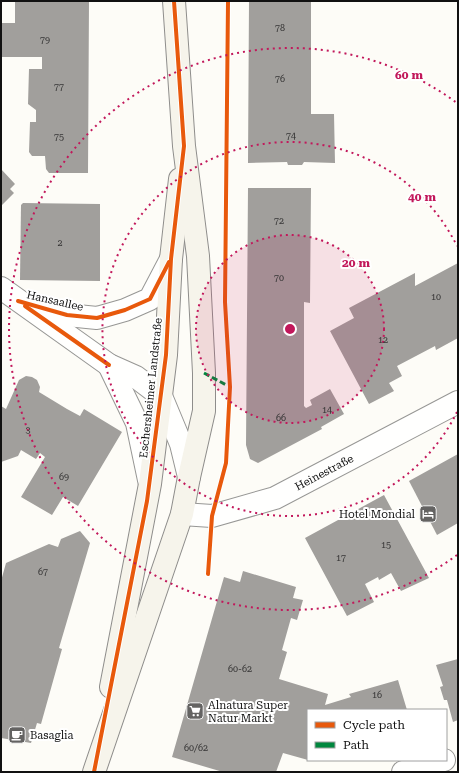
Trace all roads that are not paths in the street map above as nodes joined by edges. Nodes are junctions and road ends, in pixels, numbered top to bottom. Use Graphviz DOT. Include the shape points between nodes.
graph roads {
  1 [pos="174,1"];
  2 [pos="184,146"];
  3 [pos="171,259"];
  4 [pos="1,288"];
  5 [pos="18,301"];
  6 [pos="108,365"];
  7 [pos="161,396"];
  8 [pos="458,402"];
  9 [pos="189,477"];
  10 [pos="150,484"];
  11 [pos="182,514"];
  12 [pos="458,756"];
  13 [pos="447,759"];
  14 [pos="442,761"];
  15 [pos="95,769"];
  16 [pos="403,772"];
  1 -- 2 [label="main road, Eschersheimer Landstraße"];
  2 -- 3 [label="main road, Eschersheimer Landstraße"];
  2 -- 9 [label="main road, Eschersheimer Landstraße" via="198,256 204,373 204,412"];
  3 -- 5 [label="street, Hansaallee" via="150,299 97,318 67,315"];
  3 -- 7 [label="main road, Eschersheimer Landstraße" via="166,355"];
  4 -- 5 [label="street, Hansaallee"];
  5 -- 6 [label="street, Hansaallee"];
  6 -- 7 [label="street, Hansaallee" via="136,377"];
  6 -- 10 [label="street, Hansaallee" via="137,423"];
  7 -- 9 [label="street, Hansaallee" via="182,444"];
  7 -- 10 [label="main road, Eschersheimer Landstraße"];
  8 -- 11 [label="street, Heinestraße" via="275,498 212,516"];
  9 -- 11 [label="main road, Eschersheimer Landstraße"];
  10 -- 15 [label="main road, Eschersheimer Landstraße"];
  11 -- 15 [label="main road, Eschersheimer Landstraße"];
  12 -- 13 [label="street"];
  14 -- 16 [label="street"];
}
